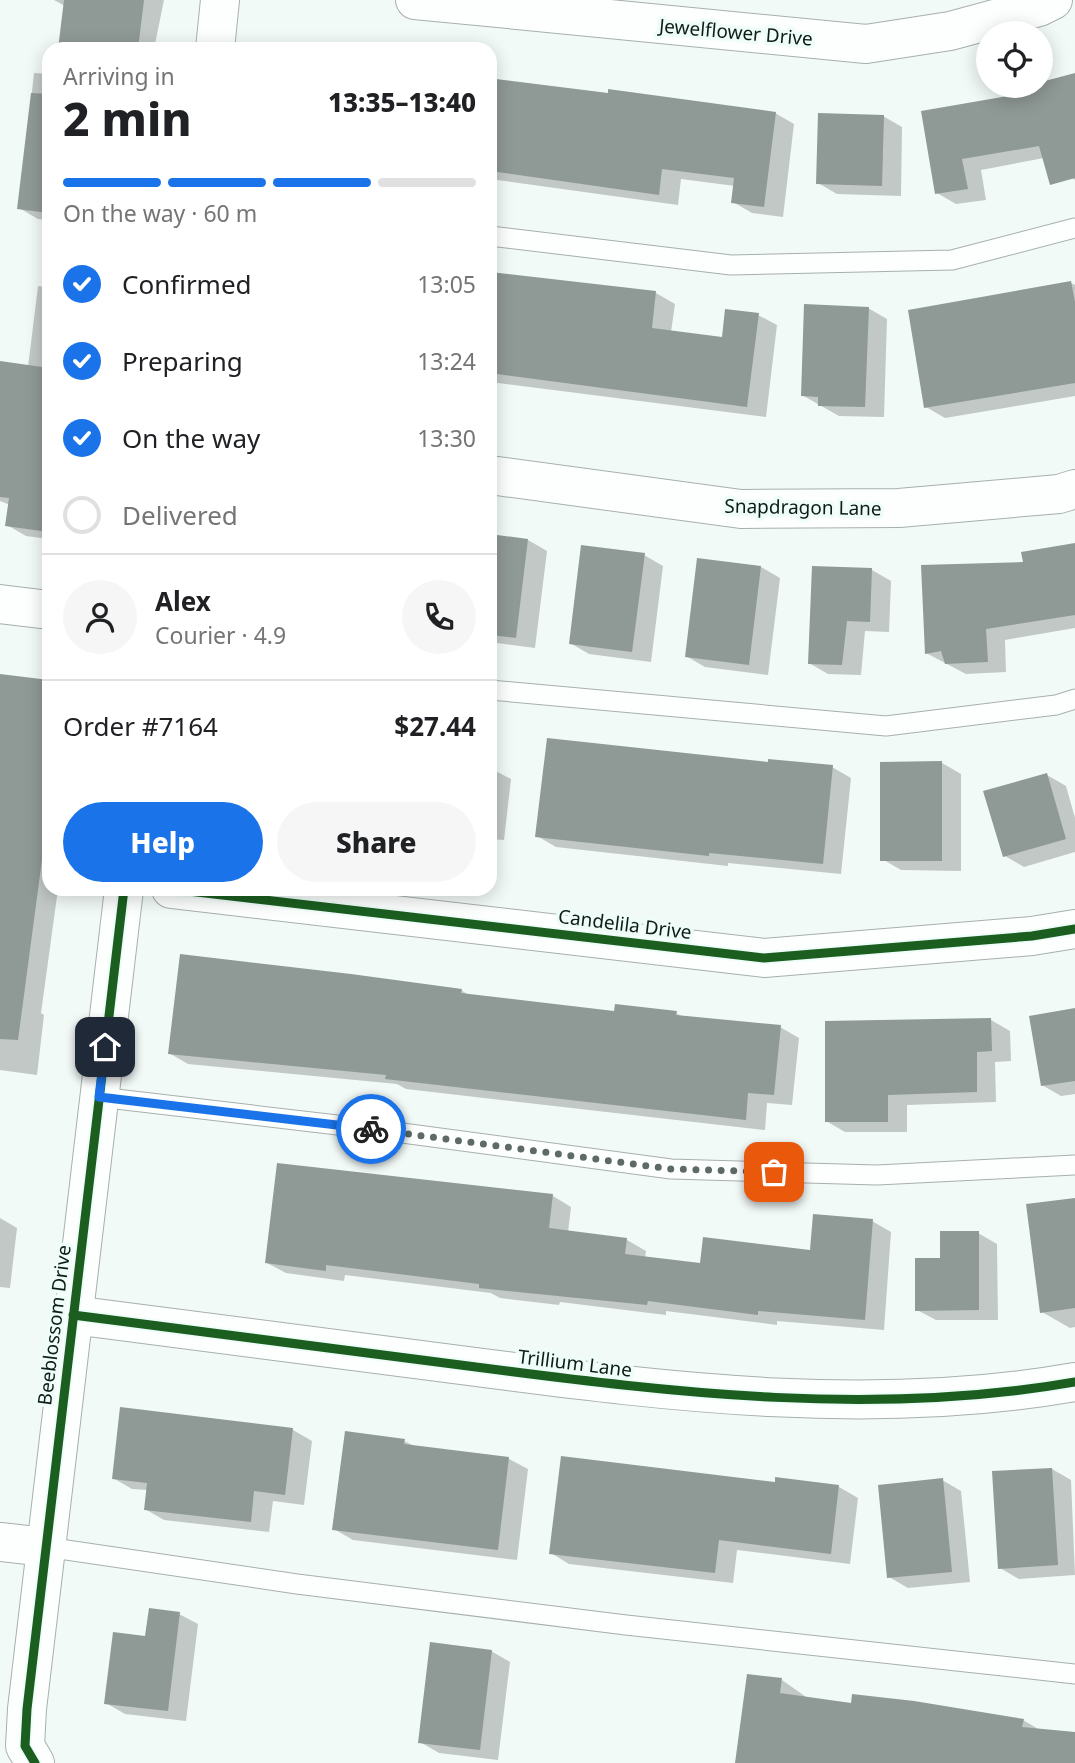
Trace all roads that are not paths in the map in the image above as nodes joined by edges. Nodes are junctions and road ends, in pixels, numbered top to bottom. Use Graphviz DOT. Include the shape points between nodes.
graph roads {
  1 [pos="219,0"];
  2 [pos="415,0"];
  3 [pos="1053,0"];
  4 [pos="216,42"];
  5 [pos="1075,228"];
  6 [pos="497,237"];
  7 [pos="497,476"];
  8 [pos="1075,489"];
  9 [pos="0,604"];
  10 [pos="42,609"];
  11 [pos="497,691"];
  12 [pos="1075,699"];
  13 [pos="123,896"];
  14 [pos="231,896"];
  15 [pos="1075,929"];
  16 [pos="99,1097"];
  17 [pos="1075,1165"];
  18 [pos="73,1315"];
  19 [pos="1075,1382"];
  20 [pos="0,1542"];
  21 [pos="46,1547"];
  22 [pos="1075,1674"];
  23 [pos="36,1763"];
  1 -- 4 [label="street"];
  2 -- 3 [label="street, Jewelflower Drive" via="866,44 950,31"];
  5 -- 6 [label="lane" via="952,260 731,265"];
  7 -- 8 [label="street, Snapdragon Lane" via="741,509 899,508"];
  9 -- 10 [label="street"];
  11 -- 12 [label="lane" via="886,726"];
  13 -- 16 [label="street, Beeblossom Drive"];
  14 -- 15 [label="street, Candelila Drive" via="764,958"];
  16 -- 17 [label="lane" via="671,1169 877,1175"];
  16 -- 18 [label="street, Beeblossom Drive"];
  18 -- 19 [label="street, Trillium Lane" via="648,1390 846,1402 1007,1394"];
  18 -- 21 [label="street, Beeblossom Drive"];
  20 -- 21 [label="street"];
  21 -- 22 [label="lane" via="626,1625"];
  21 -- 23 [label="street, Beeblossom Drive" via="25,1746"];
}
